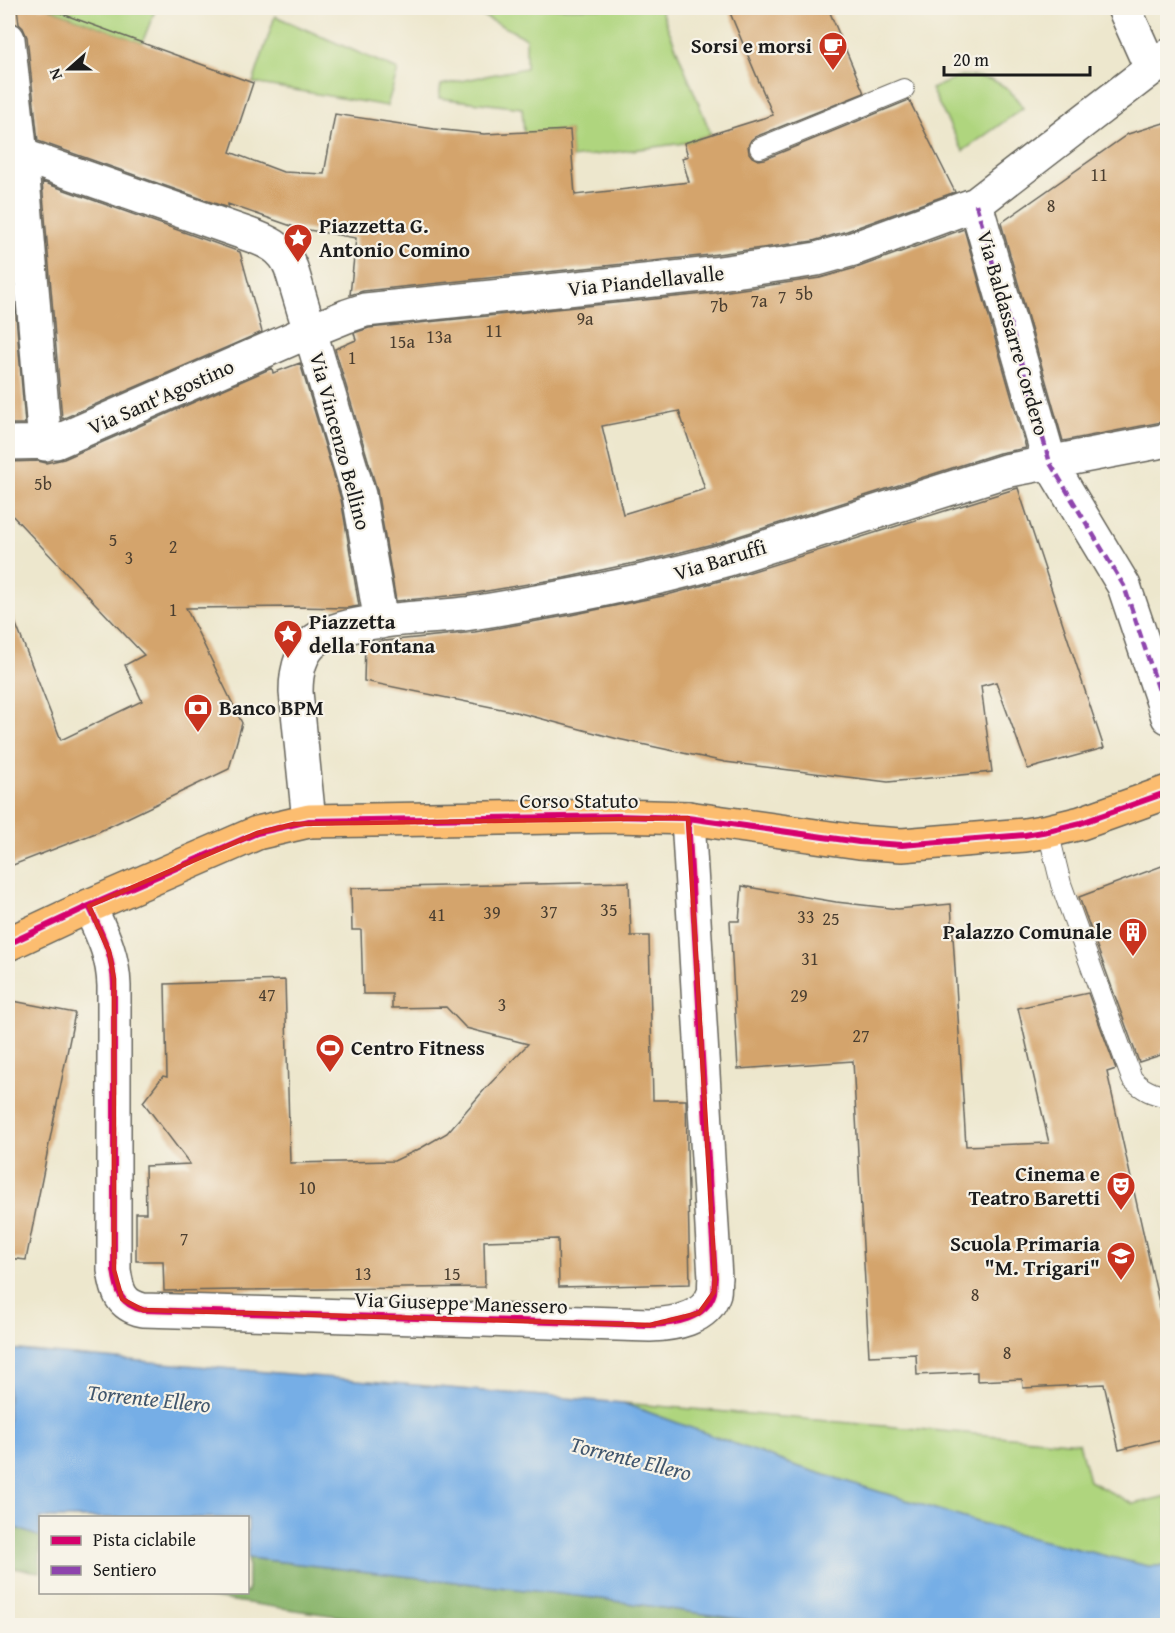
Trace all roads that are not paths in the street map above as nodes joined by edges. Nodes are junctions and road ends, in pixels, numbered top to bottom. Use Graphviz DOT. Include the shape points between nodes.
graph roads {
  1 [pos="1124,8"];
  2 [pos="8,39"];
  3 [pos="1159,62"];
  4 [pos="904,89"];
  5 [pos="760,148"];
  6 [pos="14,156"];
  7 [pos="976,204"];
  8 [pos="310,331"];
  9 [pos="1167,440"];
  10 [pos="8,443"];
  11 [pos="45,444"];
  12 [pos="1050,463"];
  13 [pos="381,622"];
  14 [pos="1167,717"];
  15 [pos="1167,792"];
  16 [pos="688,818"];
  17 [pos="309,821"];
  18 [pos="1048,831"];
  19 [pos="89,906"];
  20 [pos="8,944"];
  21 [pos="1167,1097"];
  1 -- 3 [label="street"];
  2 -- 6 [label="street"];
  3 -- 7 [label="street, Via Piandellavalle"];
  4 -- 5 [label="lane"];
  6 -- 8 [label="street" via="273,245 284,254 291,268"];
  6 -- 11 [label="street"];
  7 -- 8 [label="street, Via Piandellavalle" via="853,249 807,261 365,310"];
  7 -- 12 [label="street, Via Baldassarre Cordero"];
  8 -- 11 [label="street, Via Sant'Agostino"];
  8 -- 13 [label="street, Via Vincenzo Bellino" via="359,495"];
  9 -- 12 [label="street, Via Baruffi"];
  10 -- 11 [label="street, Via Sant'Agostino"];
  12 -- 13 [label="street, Via Baruffi" via="1005,471 643,582 470,613"];
  12 -- 14 [label="street, Via Baldassarre Cordero" via="1124,586"];
  13 -- 17 [label="street" via="322,636 300,660 296,692"];
  15 -- 18 [label="main road, Corso Statuto"];
  16 -- 17 [label="main road, Corso Statuto"];
  16 -- 18 [label="main road, Corso Statuto" via="859,842 902,844"];
  16 -- 19 [label="street, Via Giuseppe Manessero" via="715,1278 714,1292 699,1313 669,1324 131,1307 116,1286 114,1270 112,963"];
  17 -- 19 [label="main road, Corso Statuto" via="257,833"];
  18 -- 21 [label="lane" via="1061,884 1132,1079 1143,1090"];
  19 -- 20 [label="main road, Corso Statuto"];
}
